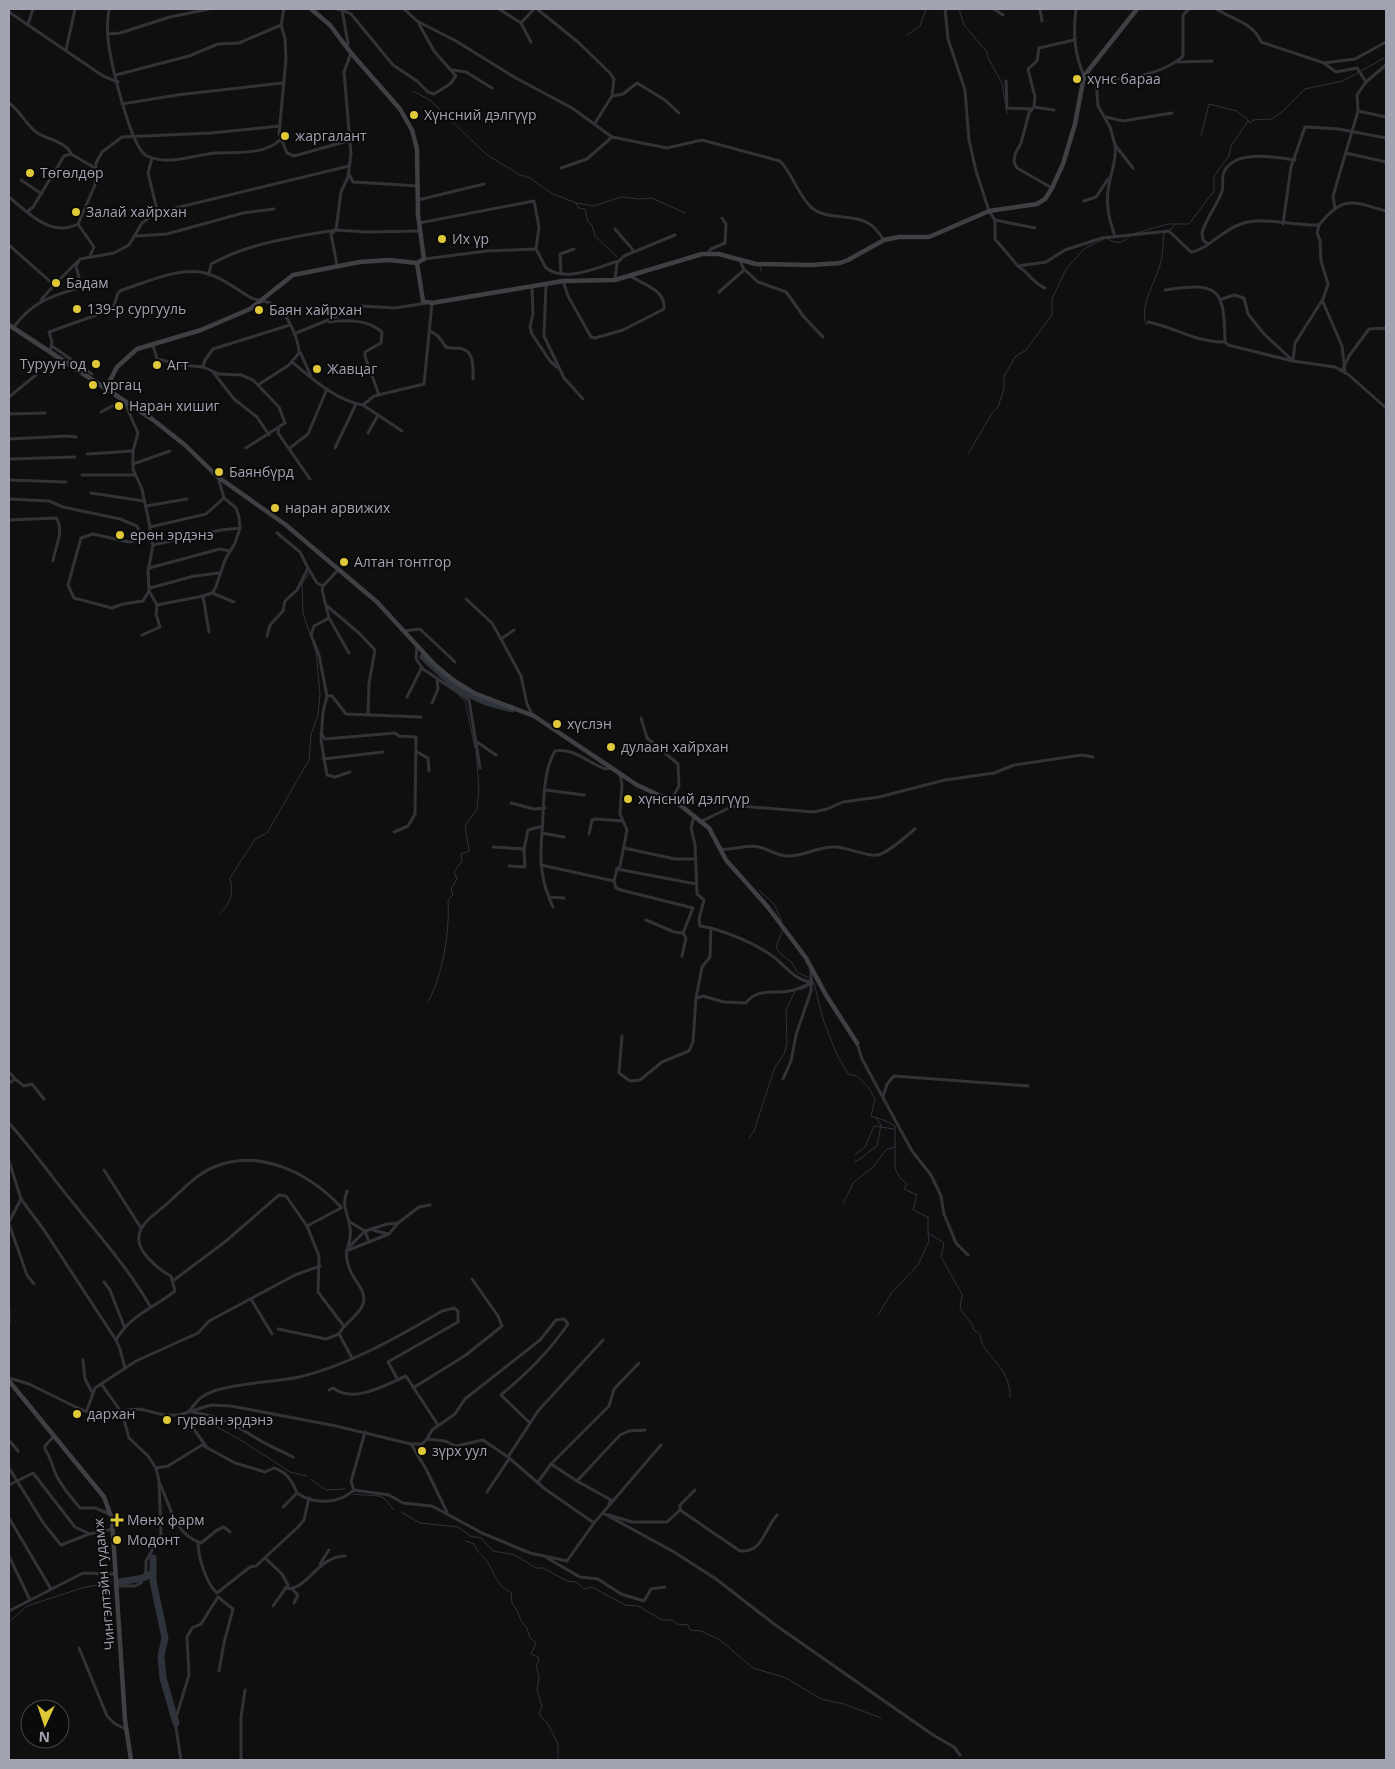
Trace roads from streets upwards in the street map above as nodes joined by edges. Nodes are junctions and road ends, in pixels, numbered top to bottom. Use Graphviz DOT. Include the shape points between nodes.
graph roads {
  1 [pos="34,9"];
  2 [pos="75,9"];
  3 [pos="108,9"];
  4 [pos="209,9"];
  5 [pos="284,9"];
  6 [pos="311,9"];
  7 [pos="336,9"];
  8 [pos="404,9"];
  9 [pos="499,9"];
  10 [pos="535,9"];
  11 [pos="945,9"];
  12 [pos="994,9"];
  13 [pos="1040,9"];
  14 [pos="1076,9"];
  15 [pos="1136,9"];
  16 [pos="1189,9"];
  17 [pos="1216,9"];
  18 [pos="342,10"];
  19 [pos="9,12"];
  20 [pos="1004,16"];
  21 [pos="417,21"];
  22 [pos="1042,21"];
  23 [pos="521,23"];
  24 [pos="28,25"];
  25 [pos="281,25"];
  26 [pos="108,34"];
  27 [pos="1074,40"];
  28 [pos="532,42"];
  29 [pos="1386,42"];
  30 [pos="346,47"];
  31 [pos="66,50"];
  32 [pos="351,53"];
  33 [pos="1212,61"];
  34 [pos="1176,62"];
  35 [pos="1324,63"];
  36 [pos="1386,66"];
  37 [pos="452,70"];
  38 [pos="116,75"];
  39 [pos="1084,76"];
  40 [pos="1096,79"];
  41 [pos="1006,81"];
  42 [pos="118,82"];
  43 [pos="1366,82"];
  44 [pos="282,83"];
  45 [pos="492,88"];
  46 [pos="612,96"];
  47 [pos="9,103"];
  48 [pos="122,104"];
  49 [pos="1033,108"];
  50 [pos="1054,110"];
  51 [pos="1358,111"];
  52 [pos="679,113"];
  53 [pos="1172,113"];
  54 [pos="1105,117"];
  55 [pos="1386,117"];
  56 [pos="595,123"];
  57 [pos="280,126"];
  58 [pos="1352,131"];
  59 [pos="133,137"];
  60 [pos="612,137"];
  61 [pos="1386,138"];
  62 [pos="280,140"];
  63 [pos="351,140"];
  64 [pos="1115,145"];
  65 [pos="1346,153"];
  66 [pos="72,154"];
  67 [pos="152,158"];
  68 [pos="1295,160"];
  69 [pos="1386,162"];
  70 [pos="349,168"];
  71 [pos="561,168"];
  72 [pos="1134,168"];
  73 [pos="96,169"];
  74 [pos="1112,171"];
  75 [pos="21,180"];
  76 [pos="484,184"];
  77 [pos="418,186"];
  78 [pos="1052,188"];
  79 [pos="42,194"];
  80 [pos="9,196"];
  81 [pos="417,200"];
  82 [pos="1084,201"];
  83 [pos="274,209"];
  84 [pos="1335,209"];
  85 [pos="989,211"];
  86 [pos="1386,211"];
  87 [pos="27,212"];
  88 [pos="155,213"];
  89 [pos="722,218"];
  90 [pos="995,220"];
  91 [pos="419,223"];
  92 [pos="78,224"];
  93 [pos="1283,224"];
  94 [pos="1318,225"];
  95 [pos="1035,228"];
  96 [pos="615,229"];
  97 [pos="336,230"];
  98 [pos="420,231"];
  99 [pos="675,234"];
  100 [pos="136,236"];
  101 [pos="1115,236"];
  102 [pos="884,240"];
  103 [pos="1208,244"];
  104 [pos="9,245"];
  105 [pos="574,248"];
  106 [pos="536,249"];
  107 [pos="633,250"];
  108 [pos="707,254"];
  109 [pos="90,256"];
  110 [pos="80,259"];
  111 [pos="424,259"];
  112 [pos="740,260"];
  113 [pos="618,261"];
  114 [pos="417,263"];
  115 [pos="338,265"];
  116 [pos="1018,266"];
  117 [pos="744,270"];
  118 [pos="561,273"];
  119 [pos="575,273"];
  120 [pos="209,275"];
  121 [pos="630,276"];
  122 [pos="576,280"];
  123 [pos="615,280"];
  124 [pos="563,281"];
  125 [pos="546,284"];
  126 [pos="54,285"];
  127 [pos="532,287"];
  128 [pos="1045,288"];
  129 [pos="1165,290"];
  130 [pos="719,292"];
  131 [pos="1222,299"];
  132 [pos="40,300"];
  133 [pos="263,300"];
  134 [pos="1323,302"];
  135 [pos="430,303"];
  136 [pos="1148,322"];
  137 [pos="324,323"];
  138 [pos="290,325"];
  139 [pos="11,327"];
  140 [pos="1386,328"];
  141 [pos="430,331"];
  142 [pos="294,334"];
  143 [pos="822,336"];
  144 [pos="1224,342"];
  145 [pos="153,344"];
  146 [pos="52,346"];
  147 [pos="300,351"];
  148 [pos="50,353"];
  149 [pos="1293,361"];
  150 [pos="292,362"];
  151 [pos="1345,364"];
  152 [pos="203,367"];
  153 [pos="558,367"];
  154 [pos="212,371"];
  155 [pos="1344,372"];
  156 [pos="37,374"];
  157 [pos="92,374"];
  158 [pos="311,377"];
  159 [pos="473,379"];
  160 [pos="258,385"];
  161 [pos="106,388"];
  162 [pos="327,389"];
  163 [pos="379,395"];
  164 [pos="9,397"];
  165 [pos="583,399"];
  166 [pos="122,400"];
  167 [pos="356,404"];
  168 [pos="363,405"];
  169 [pos="1386,408"];
  170 [pos="101,412"];
  171 [pos="44,413"];
  172 [pos="9,414"];
  173 [pos="378,415"];
  174 [pos="279,428"];
  175 [pos="402,431"];
  176 [pos="368,433"];
  177 [pos="269,434"];
  178 [pos="76,438"];
  179 [pos="9,439"];
  180 [pos="246,448"];
  181 [pos="290,448"];
  182 [pos="335,448"];
  183 [pos="133,451"];
  184 [pos="170,451"];
  185 [pos="87,454"];
  186 [pos="75,457"];
  187 [pos="9,459"];
  188 [pos="133,464"];
  189 [pos="82,475"];
  190 [pos="134,475"];
  191 [pos="218,477"];
  192 [pos="310,479"];
  193 [pos="9,480"];
  194 [pos="66,482"];
  195 [pos="91,493"];
  196 [pos="224,498"];
  197 [pos="9,499"];
  198 [pos="187,499"];
  199 [pos="144,501"];
  200 [pos="146,506"];
  201 [pos="9,520"];
  202 [pos="150,527"];
  203 [pos="240,528"];
  204 [pos="277,533"];
  205 [pos="150,538"];
  206 [pos="142,539"];
  207 [pos="153,546"];
  208 [pos="230,551"];
  209 [pos="53,561"];
  210 [pos="149,568"];
  211 [pos="308,568"];
  212 [pos="340,569"];
  213 [pos="221,573"];
  214 [pos="323,586"];
  215 [pos="150,590"];
  216 [pos="212,593"];
  217 [pos="203,596"];
  218 [pos="466,599"];
  219 [pos="234,602"];
  220 [pos="325,604"];
  221 [pos="156,606"];
  222 [pos="329,618"];
  223 [pos="514,630"];
  224 [pos="403,631"];
  225 [pos="209,632"];
  226 [pos="142,635"];
  227 [pos="267,636"];
  228 [pos="501,639"];
  229 [pos="417,646"];
  230 [pos="349,653"];
  231 [pos="455,662"];
  232 [pos="422,667"];
  233 [pos="436,678"];
  234 [pos="327,696"];
  235 [pos="407,697"];
  236 [pos="432,703"];
  237 [pos="368,714"];
  238 [pos="534,716"];
  239 [pos="421,717"];
  240 [pos="641,718"];
  241 [pos="321,732"];
  242 [pos="476,742"];
  243 [pos="416,751"];
  244 [pos="383,752"];
  245 [pos="496,755"];
  246 [pos="1093,757"];
  247 [pos="323,759"];
  248 [pos="480,768"];
  249 [pos="610,768"];
  250 [pos="429,771"];
  251 [pos="350,772"];
  252 [pos="620,773"];
  253 [pos="546,790"];
  254 [pos="584,795"];
  255 [pos="671,800"];
  256 [pos="510,803"];
  257 [pos="545,808"];
  258 [pos="694,817"];
  259 [pos="624,821"];
  260 [pos="700,822"];
  261 [pos="543,826"];
  262 [pos="915,828"];
  263 [pos="394,832"];
  264 [pos="542,833"];
  265 [pos="589,834"];
  266 [pos="564,837"];
  267 [pos="493,847"];
  268 [pos="624,848"];
  269 [pos="524,849"];
  270 [pos="720,849"];
  271 [pos="694,859"];
  272 [pos="509,866"];
  273 [pos="541,866"];
  274 [pos="617,869"];
  275 [pos="614,881"];
  276 [pos="696,884"];
  277 [pos="549,897"];
  278 [pos="564,898"];
  279 [pos="553,906"];
  280 [pos="646,920"];
  281 [pos="710,928"];
  282 [pos="683,933"];
  283 [pos="682,956"];
  284 [pos="811,966"];
  285 [pos="812,982"];
  286 [pos="696,998"];
  287 [pos="622,1036"];
  288 [pos="857,1043"];
  289 [pos="9,1072"];
  290 [pos="15,1079"];
  291 [pos="783,1080"];
  292 [pos="9,1083"];
  293 [pos="1028,1086"];
  294 [pos="883,1097"];
  295 [pos="44,1099"];
  296 [pos="9,1123"];
  297 [pos="9,1161"];
  298 [pos="104,1170"];
  299 [pos="347,1191"];
  300 [pos="21,1199"];
  301 [pos="430,1205"];
  302 [pos="340,1207"];
  303 [pos="345,1212"];
  304 [pos="348,1220"];
  305 [pos="9,1223"];
  306 [pos="398,1224"];
  307 [pos="307,1226"];
  308 [pos="141,1228"];
  309 [pos="372,1230"];
  310 [pos="364,1232"];
  311 [pos="389,1234"];
  312 [pos="368,1242"];
  313 [pos="345,1251"];
  314 [pos="968,1255"];
  315 [pos="320,1266"];
  316 [pos="472,1279"];
  317 [pos="174,1280"];
  318 [pos="104,1282"];
  319 [pos="34,1284"];
  320 [pos="251,1298"];
  321 [pos="150,1306"];
  322 [pos="9,1310"];
  323 [pos="9,1324"];
  324 [pos="343,1325"];
  325 [pos="124,1327"];
  326 [pos="278,1329"];
  327 [pos="272,1334"];
  328 [pos="339,1334"];
  329 [pos="116,1340"];
  330 [pos="603,1340"];
  331 [pos="352,1358"];
  332 [pos="83,1360"];
  333 [pos="640,1363"];
  334 [pos="124,1368"];
  335 [pos="9,1379"];
  336 [pos="398,1380"];
  337 [pos="102,1385"];
  338 [pos="414,1388"];
  339 [pos="329,1390"];
  340 [pos="92,1392"];
  341 [pos="87,1410"];
  342 [pos="188,1411"];
  343 [pos="122,1413"];
  344 [pos="179,1415"];
  345 [pos="530,1423"];
  346 [pos="438,1425"];
  347 [pos="645,1430"];
  348 [pos="365,1432"];
  349 [pos="54,1436"];
  350 [pos="426,1439"];
  351 [pos="9,1440"];
  352 [pos="411,1444"];
  353 [pos="661,1445"];
  354 [pos="207,1447"];
  355 [pos="18,1451"];
  356 [pos="293,1457"];
  357 [pos="509,1458"];
  358 [pos="552,1464"];
  359 [pos="9,1468"];
  360 [pos="156,1468"];
  361 [pos="577,1480"];
  362 [pos="16,1481"];
  363 [pos="159,1482"];
  364 [pos="538,1482"];
  365 [pos="9,1485"];
  366 [pos="354,1490"];
  367 [pos="695,1490"];
  368 [pos="487,1492"];
  369 [pos="297,1493"];
  370 [pos="309,1498"];
  371 [pos="283,1507"];
  372 [pos="680,1510"];
  373 [pos="447,1512"];
  374 [pos="603,1514"];
  375 [pos="110,1515"];
  376 [pos="776,1515"];
  377 [pos="9,1518"];
  378 [pos="594,1524"];
  379 [pos="113,1529"];
  380 [pos="230,1532"];
  381 [pos="88,1534"];
  382 [pos="198,1542"];
  383 [pos="329,1550"];
  384 [pos="9,1556"];
  385 [pos="345,1556"];
  386 [pos="544,1556"];
  387 [pos="265,1558"];
  388 [pos="318,1567"];
  389 [pos="115,1574"];
  390 [pos="116,1586"];
  391 [pos="665,1587"];
  392 [pos="285,1588"];
  393 [pos="291,1588"];
  394 [pos="52,1589"];
  395 [pos="218,1595"];
  396 [pos="30,1598"];
  397 [pos="294,1603"];
  398 [pos="273,1606"];
  399 [pos="9,1611"];
  400 [pos="79,1648"];
  401 [pos="220,1671"];
  402 [pos="245,1690"];
  403 [pos="126,1729"];
  404 [pos="960,1755"];
  405 [pos="131,1760"];
  406 [pos="181,1760"];
  407 [pos="241,1760"];
  1 -- 24 [label="street"];
  2 -- 31 [label="street"];
  3 -- 26 [label="street"];
  4 -- 26 [label="street"];
  5 -- 25 [label="street"];
  6 -- 30 [label="street" via="330,25"];
  7 -- 18 [label="street"];
  8 -- 21 [label="street"];
  9 -- 23 [label="street"];
  10 -- 23 [label="street"];
  10 -- 46 [label="street" via="578,42 610,73 614,79"];
  11 -- 85 [label="street" via="948,40 965,90 969,140"];
  12 -- 20 [label="street"];
  13 -- 22 [label="street"];
  14 -- 27 [label="street"];
  15 -- 39 [label="street"];
  16 -- 34 [label="street" via="1183,15 1182,56"];
  17 -- 35 [label="street" via="1246,24 1258,34 1261,42"];
  18 -- 30 [label="street"];
  18 -- 37 [label="street" via="351,14 394,65 428,92 441,92 450,84 456,76"];
  19 -- 24 [label="street"];
  21 -- 37 [label="street" via="434,51"];
  21 -- 56 [label="street" via="456,40"];
  23 -- 28 [label="street"];
  24 -- 31 [label="street"];
  25 -- 38 [label="street" via="239,43 218,44 189,56"];
  25 -- 44 [label="street" via="286,38"];
  26 -- 38 [label="street"];
  27 -- 39 [label="street"];
  27 -- 49 [label="street" via="1038,48 1037,61 1028,70 1035,97"];
  29 -- 35 [label="street" via="1355,59"];
  30 -- 32 [label="street"];
  31 -- 42 [label="street" via="103,76"];
  32 -- 63 [label="street" via="344,72"];
  32 -- 77 [label="street" via="400,109 412,130 417,149"];
  33 -- 34 [label="street"];
  34 -- 40 [label="street" via="1127,79"];
  35 -- 43 [label="street" via="1336,72 1356,68"];
  36 -- 43 [label="street"];
  37 -- 45 [label="street" via="466,72"];
  38 -- 42 [label="street"];
  39 -- 40 [label="street"];
  39 -- 78 [label="street" via="1075,124"];
  40 -- 54 [label="street" via="1098,106"];
  41 -- 49 [label="street" via="1007,108"];
  42 -- 48 [label="street"];
  43 -- 51 [label="street" via="1357,95"];
  44 -- 48 [label="street"];
  44 -- 57 [label="street"];
  46 -- 52 [label="street" via="623,94 637,84 665,100"];
  46 -- 56 [label="street"];
  47 -- 66 [label="street" via="30,128"];
  48 -- 59 [label="street"];
  49 -- 50 [label="street"];
  49 -- 78 [label="street" via="1014,154 1014,162 1025,174"];
  51 -- 55 [label="street"];
  51 -- 58 [label="street"];
  53 -- 54 [label="street" via="1123,121"];
  54 -- 64 [label="street"];
  56 -- 60 [label="street"];
  57 -- 59 [label="street"];
  57 -- 62 [label="street"];
  58 -- 61 [label="street"];
  58 -- 65 [label="street"];
  58 -- 68 [label="street" via="1304,128"];
  59 -- 67 [label="street" via="144,155"];
  59 -- 73 [label="street" via="122,137 102,152"];
  60 -- 71 [label="street" via="587,159"];
  60 -- 102 [label="street" via="669,148 702,140 780,161 813,209 864,221"];
  62 -- 63 [label="street" via="287,153 294,156"];
  62 -- 67 [label="street" via="271,147 252,151 213,153 183,160"];
  63 -- 70 [label="street"];
  64 -- 72 [label="street"];
  64 -- 74 [label="street"];
  65 -- 69 [label="street"];
  65 -- 84 [label="street" via="1333,196"];
  66 -- 73 [label="street"];
  66 -- 79 [label="street" via="64,156"];
  67 -- 88 [label="street" via="148,173"];
  68 -- 93 [label="street" via="1291,167"];
  68 -- 103 [label="street" via="1238,158 1229,166 1223,174 1223,190 1202,233"];
  70 -- 77 [label="street" via="353,182"];
  70 -- 88 [label="street"];
  70 -- 97 [label="street" via="341,192"];
  73 -- 92 [label="street" via="95,185"];
  74 -- 82 [label="street" via="1100,193"];
  74 -- 101 [label="street" via="1107,203"];
  75 -- 79 [label="street"];
  76 -- 81 [label="street"];
  77 -- 81 [label="street"];
  78 -- 85 [label="street" via="1037,204"];
  79 -- 87 [label="street"];
  80 -- 87 [label="street"];
  81 -- 91 [label="street"];
  83 -- 100 [label="street" via="243,213 167,234"];
  84 -- 86 [label="street" via="1347,202 1358,202"];
  84 -- 94 [label="street"];
  85 -- 90 [label="street"];
  85 -- 102 [label="street" via="929,237"];
  87 -- 92 [label="street" via="44,224 64,227"];
  88 -- 100 [label="street" via="142,223"];
  89 -- 108 [label="street" via="726,224 725,243"];
  90 -- 95 [label="street"];
  90 -- 116 [label="street" via="997,244"];
  91 -- 98 [label="street"];
  91 -- 106 [label="street" via="534,201 539,227"];
  92 -- 109 [label="street" via="92,241 94,247"];
  93 -- 94 [label="street"];
  93 -- 103 [label="street" via="1243,223 1216,236"];
  94 -- 149 [label="street" via="1321,261 1328,284 1323,299 1295,343"];
  96 -- 107 [label="street"];
  97 -- 98 [label="street"];
  97 -- 115 [label="street" via="331,234"];
  97 -- 120 [label="street" via="288,238 238,253 212,264"];
  98 -- 111 [label="street"];
  99 -- 107 [label="street" via="656,244"];
  100 -- 109 [label="street" via="114,253"];
  101 -- 103 [label="street" via="1169,231 1191,252"];
  101 -- 116 [label="street" via="1064,250 1046,262"];
  102 -- 112 [label="street" via="840,263 782,265"];
  104 -- 126 [label="street"];
  105 -- 118 [label="street" via="560,254"];
  106 -- 111 [label="street"];
  106 -- 118 [label="street" via="546,268"];
  107 -- 113 [label="street"];
  108 -- 112 [label="street"];
  108 -- 121 [label="street"];
  109 -- 110 [label="street"];
  110 -- 126 [label="street"];
  110 -- 132 [label="street" via="76,266 80,282 78,288"];
  111 -- 114 [label="street"];
  112 -- 117 [label="street"];
  113 -- 119 [label="street"];
  113 -- 123 [label="street"];
  114 -- 115 [label="street" via="379,260"];
  114 -- 135 [label="street" via="423,301"];
  115 -- 133 [label="street" via="293,275"];
  116 -- 128 [label="street" via="1029,273 1035,284"];
  117 -- 130 [label="street"];
  117 -- 143 [label="street" via="761,284 786,292"];
  118 -- 119 [label="street"];
  119 -- 122 [label="street"];
  120 -- 133 [label="street" via="232,284 249,298"];
  120 -- 146 [label="street" via="200,272 170,275 122,290 113,309 49,332"];
  121 -- 123 [label="street"];
  121 -- 124 [label="street" via="660,294 664,309 623,330 594,338 568,296"];
  122 -- 123 [label="street"];
  122 -- 124 [label="street"];
  124 -- 125 [label="street"];
  125 -- 127 [label="street"];
  125 -- 153 [label="street" via="544,336"];
  126 -- 132 [label="street"];
  127 -- 135 [label="street"];
  127 -- 153 [label="street" via="532,334 550,361"];
  129 -- 131 [label="street" via="1201,287 1214,291"];
  131 -- 144 [label="street"];
  131 -- 149 [label="street" via="1234,295 1244,298 1248,314"];
  132 -- 139 [label="street"];
  133 -- 138 [label="street" via="281,310"];
  133 -- 145 [label="street" via="210,327"];
  134 -- 151 [label="street" via="1342,346"];
  135 -- 137 [label="street" via="395,308 362,306"];
  135 -- 141 [label="street"];
  136 -- 144 [label="street" via="1212,343"];
  137 -- 142 [label="street"];
  137 -- 163 [label="street" via="361,322 373,324 382,332 382,343 365,352"];
  138 -- 142 [label="street"];
  138 -- 152 [label="street" via="213,349"];
  139 -- 148 [label="street"];
  140 -- 151 [label="street" via="1369,329"];
  141 -- 159 [label="street" via="438,336 442,345 464,350 472,357"];
  141 -- 163 [label="street" via="424,384"];
  142 -- 147 [label="street"];
  144 -- 149 [label="street"];
  145 -- 152 [label="street" via="157,359"];
  145 -- 161 [label="street" via="137,349 126,358 112,374"];
  146 -- 148 [label="street"];
  146 -- 157 [label="street"];
  147 -- 150 [label="street"];
  147 -- 158 [label="street"];
  148 -- 161 [label="street"];
  149 -- 155 [label="street" via="1326,365"];
  150 -- 158 [label="street"];
  150 -- 160 [label="street"];
  151 -- 155 [label="street"];
  152 -- 154 [label="street"];
  153 -- 165 [label="street"];
  154 -- 160 [label="street" via="241,375"];
  154 -- 177 [label="street" via="234,398 257,417"];
  155 -- 169 [label="street"];
  156 -- 164 [label="street"];
  158 -- 162 [label="street"];
  160 -- 174 [label="street" via="283,414 285,423"];
  161 -- 166 [label="street"];
  162 -- 167 [label="street"];
  162 -- 181 [label="street" via="308,434"];
  163 -- 168 [label="street"];
  166 -- 170 [label="street"];
  166 -- 183 [label="street" via="138,433"];
  166 -- 191 [label="street" via="185,444"];
  167 -- 168 [label="street"];
  167 -- 182 [label="street"];
  168 -- 173 [label="street"];
  171 -- 172 [label="street"];
  173 -- 175 [label="street"];
  173 -- 176 [label="street"];
  174 -- 177 [label="street"];
  174 -- 181 [label="street" via="278,433"];
  177 -- 180 [label="street"];
  178 -- 179 [label="street"];
  181 -- 192 [label="street"];
  183 -- 185 [label="street"];
  183 -- 188 [label="street"];
  184 -- 188 [label="street"];
  186 -- 187 [label="street"];
  188 -- 190 [label="street"];
  189 -- 190 [label="street"];
  190 -- 199 [label="street" via="140,483"];
  191 -- 196 [label="street"];
  191 -- 212 [label="street" via="280,520"];
  193 -- 194 [label="street"];
  195 -- 199 [label="street"];
  196 -- 202 [label="street" via="206,514"];
  196 -- 203 [label="street" via="236,508"];
  197 -- 206 [label="street" via="49,501 120,519 137,526"];
  198 -- 200 [label="street"];
  199 -- 200 [label="street"];
  200 -- 202 [label="street"];
  201 -- 209 [label="street" via="56,518 60,523 60,534"];
  202 -- 205 [label="street"];
  203 -- 207 [label="street"];
  203 -- 208 [label="street"];
  204 -- 211 [label="street" via="300,552"];
  205 -- 206 [label="street"];
  205 -- 207 [label="street"];
  206 -- 215 [label="street" via="130,542 94,534 81,538 68,585 74,598 112,608 143,601"];
  207 -- 210 [label="street"];
  208 -- 210 [label="street" via="220,549"];
  208 -- 213 [label="street"];
  210 -- 215 [label="street"];
  211 -- 214 [label="street" via="317,583"];
  211 -- 227 [label="street" via="297,590 285,601 283,611 270,625"];
  212 -- 214 [label="street"];
  212 -- 224 [label="street"];
  213 -- 215 [label="street" via="194,576"];
  213 -- 216 [label="street"];
  214 -- 220 [label="street"];
  215 -- 221 [label="street"];
  216 -- 217 [label="street"];
  216 -- 219 [label="street"];
  217 -- 221 [label="street"];
  217 -- 225 [label="street"];
  218 -- 228 [label="street" via="492,624"];
  220 -- 222 [label="street"];
  220 -- 237 [label="street" via="375,650"];
  221 -- 226 [label="street" via="160,627"];
  222 -- 230 [label="street"];
  222 -- 234 [label="street" via="314,626 311,635 320,655"];
  223 -- 228 [label="street"];
  224 -- 229 [label="street"];
  224 -- 231 [label="street" via="420,628"];
  228 -- 238 [label="street" via="521,676 527,704"];
  229 -- 232 [label="street" via="416,659"];
  229 -- 238 [label="street" via="465,688"];
  232 -- 233 [label="street"];
  232 -- 235 [label="street"];
  233 -- 236 [label="street" via="438,689"];
  233 -- 242 [label="street" via="469,700"];
  234 -- 237 [label="street" via="332,696 346,714"];
  234 -- 241 [label="street"];
  237 -- 239 [label="street"];
  238 -- 249 [label="street"];
  240 -- 255 [label="street" via="647,738 678,764 679,786"];
  241 -- 243 [label="street" via="325,739 395,733 416,737"];
  241 -- 247 [label="street"];
  242 -- 245 [label="street"];
  242 -- 248 [label="street"];
  243 -- 250 [label="street" via="428,758"];
  243 -- 263 [label="street" via="415,814 408,826"];
  244 -- 247 [label="street"];
  246 -- 260 [label="street" via="1014,765 994,773 842,802 814,812 736,806"];
  247 -- 251 [label="street" via="327,775 340,776"];
  249 -- 252 [label="street"];
  249 -- 253 [label="street" via="558,750 548,767"];
  252 -- 255 [label="street" via="637,785"];
  252 -- 259 [label="street" via="619,811"];
  253 -- 254 [label="street"];
  253 -- 257 [label="street"];
  255 -- 258 [label="street"];
  256 -- 257 [label="street" via="534,809"];
  257 -- 261 [label="street"];
  258 -- 260 [label="street"];
  258 -- 271 [label="street" via="691,828"];
  259 -- 265 [label="street" via="592,820"];
  259 -- 268 [label="street" via="627,830"];
  260 -- 270 [label="street" via="713,834"];
  261 -- 264 [label="street"];
  261 -- 269 [label="street" via="528,830"];
  262 -- 270 [label="street" via="880,854 871,855 832,846 786,856 752,846"];
  264 -- 266 [label="street"];
  264 -- 273 [label="street"];
  267 -- 269 [label="street"];
  268 -- 271 [label="street" via="675,859"];
  268 -- 274 [label="street"];
  269 -- 272 [label="street" via="526,867"];
  270 -- 284 [label="street"];
  271 -- 276 [label="street"];
  273 -- 275 [label="street"];
  273 -- 277 [label="street"];
  274 -- 275 [label="street"];
  274 -- 276 [label="street"];
  275 -- 282 [label="street" via="620,890 693,908"];
  276 -- 281 [label="street" via="697,894 704,900 700,926"];
  277 -- 278 [label="street"];
  277 -- 279 [label="street"];
  280 -- 282 [label="street"];
  281 -- 285 [label="street" via="771,954 788,971"];
  281 -- 286 [label="street" via="710,957 704,962"];
  282 -- 283 [label="street" via="686,938"];
  284 -- 285 [label="street"];
  284 -- 288 [label="street" via="830,1003"];
  285 -- 286 [label="street" via="789,991 752,995 746,1003 724,1002 703,996"];
  285 -- 291 [label="street"];
  286 -- 287 [label="street" via="693,1042 689,1051 662,1062 640,1080 626,1080 619,1073"];
  288 -- 294 [label="street" via="862,1060"];
  289 -- 290 [label="street"];
  290 -- 292 [label="street"];
  290 -- 295 [label="street" via="24,1086 32,1084"];
  293 -- 294 [label="street" via="894,1076"];
  294 -- 314 [label="street" via="912,1151 932,1175 956,1243"];
  296 -- 321 [label="street" via="116,1254"];
  297 -- 300 [label="street"];
  298 -- 308 [label="street"];
  299 -- 303 [label="street" via="343,1202"];
  300 -- 305 [label="street"];
  300 -- 329 [label="street"];
  301 -- 306 [label="street" via="419,1207"];
  302 -- 303 [label="street"];
  302 -- 307 [label="street"];
  302 -- 308 [label="street" via="325,1190 289,1169 244,1160 212,1168"];
  303 -- 304 [label="street"];
  304 -- 310 [label="street"];
  304 -- 313 [label="street" via="350,1234"];
  305 -- 319 [label="street" via="25,1270"];
  306 -- 309 [label="street"];
  306 -- 311 [label="street"];
  307 -- 315 [label="street"];
  307 -- 317 [label="street" via="286,1196 279,1195"];
  308 -- 317 [label="street" via="139,1240 142,1248 159,1270"];
  309 -- 310 [label="street"];
  309 -- 311 [label="street"];
  310 -- 312 [label="street"];
  310 -- 313 [label="street"];
  311 -- 312 [label="street"];
  312 -- 313 [label="street"];
  313 -- 324 [label="street" via="345,1259 361,1288 364,1301 359,1311"];
  315 -- 320 [label="street"];
  315 -- 324 [label="street" via="318,1292"];
  316 -- 338 [label="street" via="502,1326 466,1355"];
  317 -- 321 [label="street" via="174,1292"];
  318 -- 325 [label="street"];
  320 -- 327 [label="street"];
  320 -- 334 [label="street" via="209,1321 198,1333"];
  321 -- 325 [label="street"];
  322 -- 323 [label="street"];
  324 -- 328 [label="street"];
  325 -- 329 [label="street"];
  326 -- 328 [label="street" via="326,1340"];
  328 -- 331 [label="street"];
  329 -- 334 [label="street"];
  330 -- 345 [label="street"];
  331 -- 336 [label="street" via="442,1310 454,1308 458,1311 458,1322 388,1362"];
  331 -- 342 [label="street" via="300,1377 202,1396"];
  332 -- 340 [label="street" via="85,1379"];
  333 -- 358 [label="street" via="614,1390 609,1406"];
  334 -- 337 [label="street"];
  335 -- 341 [label="street" via="29,1384"];
  335 -- 349 [label="street, Чингэлтэйн гудамж"];
  336 -- 338 [label="street" via="406,1376"];
  336 -- 339 [label="street" via="347,1396 334,1388"];
  337 -- 340 [label="street"];
  337 -- 343 [label="street"];
  338 -- 346 [label="street"];
  340 -- 341 [label="street"];
  341 -- 343 [label="street" via="110,1418"];
  342 -- 344 [label="street"];
  342 -- 348 [label="street" via="211,1405 230,1406"];
  342 -- 356 [label="street" via="208,1414 234,1424"];
  343 -- 344 [label="street" via="140,1409"];
  343 -- 360 [label="street" via="129,1438"];
  344 -- 354 [label="street"];
  345 -- 346 [label="street" via="501,1395 550,1350 568,1324 564,1319 556,1320 540,1340"];
  345 -- 357 [label="street"];
  346 -- 350 [label="street"];
  347 -- 361 [label="street" via="620,1435"];
  348 -- 352 [label="street"];
  348 -- 366 [label="street" via="351,1482"];
  349 -- 375 [label="street, Чингэлтэйн гудамж" via="104,1497"];
  349 -- 375 [label="street" via="45,1446 55,1472 71,1496 80,1508 95,1508"];
  350 -- 352 [label="street" via="422,1444"];
  350 -- 357 [label="street" via="456,1446 483,1440"];
  351 -- 355 [label="street"];
  352 -- 373 [label="street"];
  353 -- 374 [label="street"];
  354 -- 360 [label="street" via="202,1445 168,1466"];
  354 -- 369 [label="street" via="252,1470 281,1470 292,1480"];
  357 -- 364 [label="street"];
  357 -- 368 [label="street"];
  358 -- 361 [label="street"];
  358 -- 364 [label="street"];
  359 -- 362 [label="street"];
  360 -- 363 [label="street"];
  361 -- 374 [label="street" via="611,1500"];
  362 -- 365 [label="street"];
  362 -- 381 [label="street" via="33,1473 75,1527"];
  362 -- 381 [label="street" via="61,1545"];
  363 -- 382 [label="street" via="169,1510 182,1531"];
  363 -- 390 [label="street" via="161,1534 146,1561 144,1576 135,1586"];
  364 -- 378 [label="street"];
  366 -- 370 [label="street" via="342,1498 326,1501"];
  366 -- 373 [label="street" via="389,1494 403,1503 424,1504"];
  367 -- 372 [label="street" via="680,1505"];
  369 -- 370 [label="street"];
  369 -- 371 [label="street"];
  370 -- 387 [label="street" via="304,1520"];
  372 -- 374 [label="street" via="667,1522 660,1523 632,1522"];
  372 -- 376 [label="street" via="740,1551 749,1552 758,1548"];
  373 -- 386 [label="street" via="482,1533"];
  374 -- 378 [label="street"];
  374 -- 404 [label="street" via="716,1579 774,1624 954,1747"];
  375 -- 379 [label="street, Чингэлтэйн гудамж"];
  377 -- 394 [label="street"];
  378 -- 386 [label="street" via="567,1561"];
  379 -- 381 [label="street"];
  379 -- 389 [label="street, Чингэлтэйн гудамж"];
  380 -- 382 [label="street" via="224,1527"];
  382 -- 395 [label="street" via="198,1553"];
  383 -- 388 [label="street"];
  384 -- 396 [label="street"];
  385 -- 388 [label="street" via="328,1559"];
  386 -- 391 [label="street" via="580,1577 598,1579 621,1594 644,1601 651,1589"];
  387 -- 392 [label="street" via="282,1574 288,1585"];
  387 -- 395 [label="street"];
  388 -- 393 [label="street" via="310,1577"];
  389 -- 390 [label="street, Чингэлтэйн гудамж"];
  389 -- 394 [label="street" via="83,1573"];
  390 -- 403 [label="street, Чингэлтэйн гудамж"];
  392 -- 393 [label="street"];
  392 -- 398 [label="street"];
  393 -- 397 [label="street" via="299,1598"];
  394 -- 396 [label="street"];
  395 -- 401 [label="street" via="233,1609"];
  395 -- 406 [label="street" via="201,1624 192,1628 187,1637 189,1675 175,1721"];
  396 -- 399 [label="street"];
  400 -- 403 [label="street" via="107,1716"];
  402 -- 407 [label="street"];
  403 -- 405 [label="street, Чингэлтэйн гудамж"];
}
